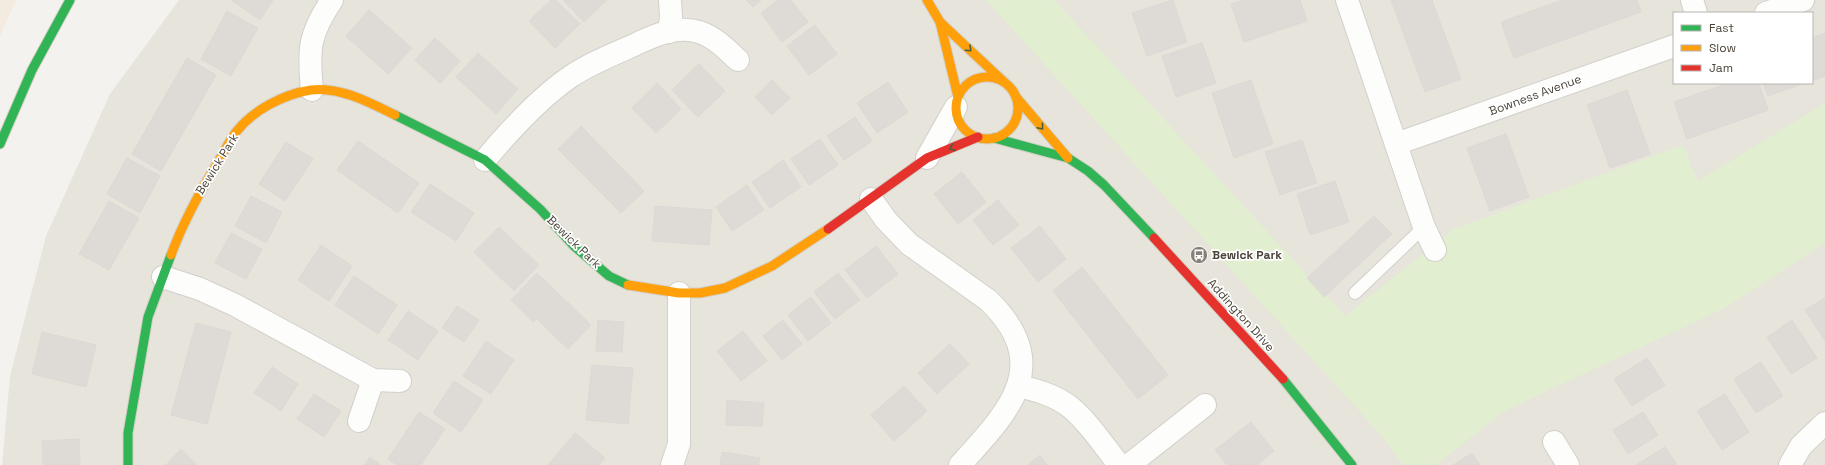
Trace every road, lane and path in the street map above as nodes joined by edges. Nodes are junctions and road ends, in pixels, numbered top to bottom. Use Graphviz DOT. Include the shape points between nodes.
graph roads {
  1 [pos="70,0"];
  2 [pos="332,0"];
  3 [pos="670,0"];
  4 [pos="927,0"];
  5 [pos="1347,0"];
  6 [pos="1692,0"];
  7 [pos="1803,0"];
  8 [pos="1696,12"];
  9 [pos="1769,12"];
  10 [pos="940,22"];
  11 [pos="670,32"];
  12 [pos="1673,46"];
  13 [pos="738,60"];
  14 [pos="1003,81"];
  15 [pos="312,90"];
  16 [pos="1016,97"];
  17 [pos="957,102"];
  18 [pos="978,137"];
  19 [pos="994,138"];
  20 [pos="1,140"];
  21 [pos="1396,144"];
  22 [pos="926,158"];
  23 [pos="1068,158"];
  24 [pos="485,160"];
  25 [pos="871,199"];
  26 [pos="1424,228"];
  27 [pos="1435,250"];
  28 [pos="163,277"];
  29 [pos="678,293"];
  30 [pos="1355,294"];
  31 [pos="373,380"];
  32 [pos="400,381"];
  33 [pos="1019,386"];
  34 [pos="1205,405"];
  35 [pos="359,421"];
  36 [pos="1825,423"];
  37 [pos="1554,442"];
  38 [pos="128,465"];
  39 [pos="672,465"];
  40 [pos="960,465"];
  41 [pos="1119,465"];
  42 [pos="1130,465"];
  43 [pos="1352,465"];
  44 [pos="1568,465"];
  45 [pos="1790,465"];
  1 -- 20 [label="street" via="50,34"];
  2 -- 15 [label="street" via="313,33 309,59"];
  3 -- 11 [label="street"];
  4 -- 10 [label="street"];
  5 -- 21 [label="street"];
  6 -- 8 [label="street"];
  7 -- 9 [label="street"];
  10 -- 14 [label="street, one-way"];
  10 -- 17 [label="street"];
  11 -- 13 [label="street" via="700,32 715,39"];
  11 -- 24 [label="street" via="647,39 595,63 570,78 544,98 502,139"];
  12 -- 21 [label="street, Bowness Avenue"];
  14 -- 16 [label="street"];
  14 -- 17 [label="street" via="982,77 972,81 964,88"];
  15 -- 24 [label="street, Bewick Park" via="331,91 376,106"];
  15 -- 28 [label="street, Bewick Park" via="273,103 254,115 236,132 190,207"];
  16 -- 19 [label="street" via="1018,107 1013,125"];
  16 -- 23 [label="street, Addington Drive, one-way"];
  17 -- 18 [label="street" via="958,118 962,127"];
  17 -- 22 [label="street, Bewick Park"];
  18 -- 19 [label="street"];
  18 -- 22 [label="street, Bewick Park, one-way"];
  19 -- 23 [label="street, Addington Drive"];
  21 -- 26 [label="street"];
  22 -- 25 [label="street, Bewick Park"];
  23 -- 43 [label="street, Addington Drive" via="1104,185 1184,269 1281,377"];
  24 -- 29 [label="street, Bewick Park" via="609,276 630,286"];
  25 -- 29 [label="street, Bewick Park" via="772,266 747,279 725,288 700,293"];
  25 -- 33 [label="street" via="886,220 909,244 999,310 1019,347"];
  26 -- 27 [label="street"];
  26 -- 30 [label="lane"];
  28 -- 31 [label="street" via="235,305"];
  28 -- 38 [label="street, Bewick Park" via="148,317 140,358 128,433"];
  29 -- 39 [label="street" via="679,444"];
  31 -- 32 [label="street"];
  31 -- 35 [label="street"];
  33 -- 40 [label="street" via="1000,420"];
  33 -- 41 [label="street" via="1044,393 1066,404"];
  34 -- 42 [label="street"];
  36 -- 45 [label="street" via="1801,446"];
  37 -- 44 [label="street"];
}
